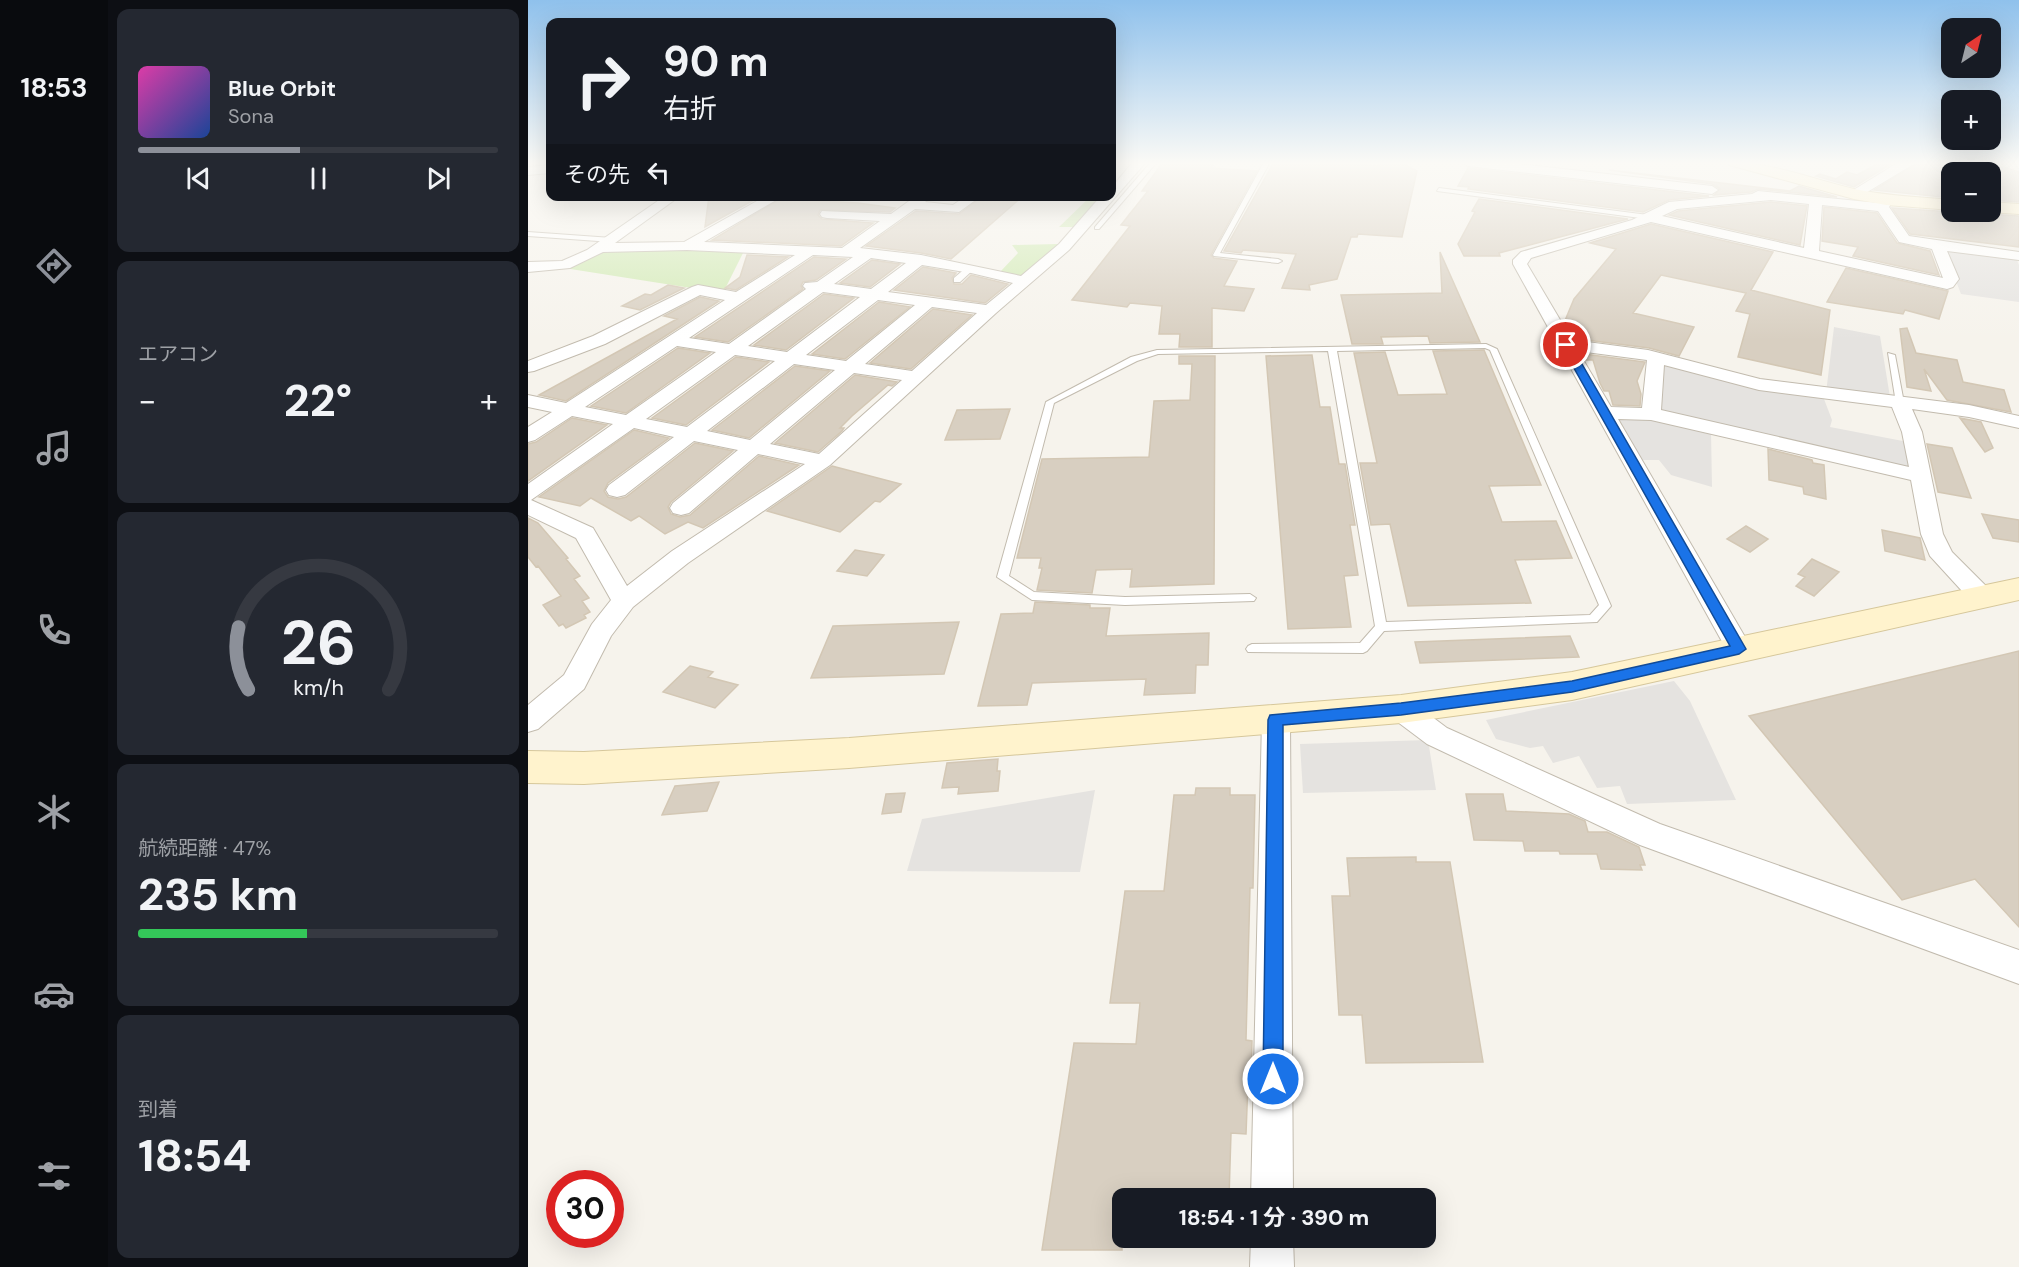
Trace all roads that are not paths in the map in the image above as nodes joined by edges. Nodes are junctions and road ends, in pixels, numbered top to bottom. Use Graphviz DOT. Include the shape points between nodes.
graph roads {
  1 [pos="638,221"];
  2 [pos="732,221"];
  3 [pos="889,221"];
  4 [pos="1087,221"];
  5 [pos="1103,221"];
  6 [pos="1235,221"];
  7 [pos="1640,221"];
  8 [pos="1666,221"];
  9 [pos="1814,221"];
  10 [pos="1894,221"];
  11 [pos="1097,228"];
  12 [pos="528,234"];
  13 [pos="606,244"];
  14 [pos="687,246"];
  15 [pos="1938,247"];
  16 [pos="810,251"];
  17 [pos="845,252"];
  18 [pos="868,253"];
  19 [pos="1811,254"];
  20 [pos="2019,256"];
  21 [pos="921,259"];
  22 [pos="1278,261"];
  23 [pos="528,267"];
  24 [pos="971,268"];
  25 [pos="766,280"];
  26 [pos="957,280"];
  27 [pos="1024,281"];
  28 [pos="821,287"];
  29 [pos="872,295"];
  30 [pos="741,298"];
  31 [pos="928,302"];
  32 [pos="990,310"];
  33 [pos="676,341"];
  34 [pos="1566,345"];
  35 [pos="734,348"];
  36 [pos="1332,348"];
  37 [pos="1891,355"];
  38 [pos="791,357"];
  39 [pos="1656,357"];
  40 [pos="848,366"];
  41 [pos="528,367"];
  42 [pos="917,377"];
  43 [pos="528,401"];
  44 [pos="1900,403"];
  45 [pos="569,410"];
  46 [pos="1606,413"];
  47 [pos="1651,414"];
  48 [pos="630,422"];
  49 [pos="2019,422"];
  50 [pos="690,434"];
  51 [pos="528,436"];
  52 [pos="754,447"];
  53 [pos="823,461"];
  54 [pos="1919,476"];
  55 [pos="617,490"];
  56 [pos="528,494"];
  57 [pos="528,506"];
  58 [pos="681,508"];
  59 [pos="551,516"];
  60 [pos="528,529"];
  61 [pos="2019,589"];
  62 [pos="1982,597"];
  63 [pos="1250,598"];
  64 [pos="624,601"];
  65 [pos="1381,627"];
  66 [pos="1252,649"];
  67 [pos="1739,649"];
  68 [pos="1401,709"];
  69 [pos="1275,720"];
  70 [pos="528,721"];
  71 [pos="528,767"];
  72 [pos="2019,967"];
  73 [pos="1272,1188"];
  74 [pos="1272,1248"];
  75 [pos="1272,1267"];
  1 -- 13 [label="street"];
  2 -- 14 [label="street"];
  3 -- 17 [label="street"];
  4 -- 27 [label="street" via="1064,248"];
  5 -- 11 [label="lane"];
  6 -- 22 [label="lane" via="1216,255"];
  7 -- 34 [label="street" via="1520,260"];
  8 -- 19 [label="street"];
  9 -- 19 [label="street"];
  10 -- 15 [label="street" via="1904,239"];
  12 -- 13 [label="lane"];
  13 -- 14 [label="street"];
  13 -- 23 [label="street" via="565,265"];
  14 -- 16 [label="street"];
  15 -- 19 [label="street" via="1951,279 1947,284"];
  15 -- 20 [label="street"];
  16 -- 17 [label="street"];
  16 -- 25 [label="street"];
  17 -- 18 [label="street"];
  18 -- 21 [label="street"];
  18 -- 28 [label="street"];
  21 -- 24 [label="street"];
  21 -- 29 [label="street"];
  24 -- 26 [label="lane"];
  24 -- 27 [label="street"];
  25 -- 28 [label="street"];
  25 -- 30 [label="street"];
  27 -- 32 [label="street"];
  28 -- 29 [label="street"];
  28 -- 35 [label="street"];
  29 -- 31 [label="street"];
  29 -- 38 [label="street"];
  30 -- 33 [label="street"];
  30 -- 41 [label="street" via="698,291 599,340"];
  31 -- 32 [label="street"];
  31 -- 40 [label="street"];
  32 -- 42 [label="street"];
  33 -- 35 [label="street"];
  33 -- 45 [label="street"];
  34 -- 39 [label="street"];
  34 -- 46 [label="street"];
  35 -- 38 [label="street"];
  35 -- 48 [label="street"];
  36 -- 63 [label="lane" via="1157,352 1134,359 1050,402 1004,576 1032,596 1125,601"];
  36 -- 65 [label="lane"];
  36 -- 65 [label="lane" via="1493,349 1605,606 1593,620"];
  37 -- 44 [label="lane"];
  38 -- 40 [label="street"];
  38 -- 50 [label="street"];
  39 -- 44 [label="street" via="1759,384"];
  39 -- 47 [label="street"];
  40 -- 42 [label="street"];
  40 -- 52 [label="street"];
  42 -- 53 [label="street"];
  43 -- 45 [label="street"];
  44 -- 49 [label="street"];
  44 -- 54 [label="street" via="1912,432"];
  45 -- 48 [label="street"];
  45 -- 51 [label="street"];
  46 -- 47 [label="street"];
  46 -- 67 [label="street"];
  47 -- 54 [label="street"];
  48 -- 50 [label="street"];
  48 -- 56 [label="street"];
  50 -- 52 [label="street"];
  50 -- 55 [label="street"];
  52 -- 53 [label="street"];
  52 -- 58 [label="street"];
  53 -- 64 [label="street" via="680,557"];
  54 -- 62 [label="street" via="1932,534 1942,556"];
  57 -- 59 [label="street"];
  59 -- 60 [label="street"];
  59 -- 64 [label="street" via="585,532"];
  61 -- 62 [label="street"];
  62 -- 67 [label="street"];
  64 -- 70 [label="street" via="601,631 574,682"];
  65 -- 66 [label="lane" via="1363,648"];
  67 -- 68 [label="street" via="1572,686"];
  68 -- 69 [label="street"];
  68 -- 72 [label="street" via="1437,736 1651,835"];
  69 -- 71 [label="street" via="838,754 584,768"];
  69 -- 73 [label="street"];
  74 -- 75 [label="street"];
}
